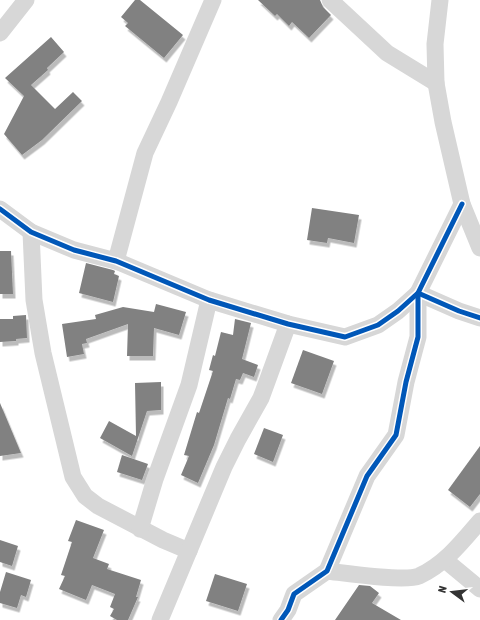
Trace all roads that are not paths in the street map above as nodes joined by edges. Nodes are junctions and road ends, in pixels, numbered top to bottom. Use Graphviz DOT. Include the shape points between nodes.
graph roads {
  1 [pos="26,0"];
  2 [pos="213,0"];
  3 [pos="330,0"];
  4 [pos="440,0"];
  5 [pos="0,33"];
  6 [pos="436,83"];
  7 [pos="462,204"];
  8 [pos="0,210"];
  9 [pos="31,232"];
  10 [pos="480,248"];
  11 [pos="116,261"];
  12 [pos="418,293"];
  13 [pos="209,300"];
  14 [pos="480,318"];
  15 [pos="288,324"];
  16 [pos="480,521"];
  17 [pos="140,529"];
  18 [pos="189,551"];
  19 [pos="445,560"];
  20 [pos="328,571"];
  21 [pos="480,589"];
  22 [pos="160,620"];
  23 [pos="282,620"];
  1 -- 5 [label="street"];
  2 -- 11 [label="street" via="145,153"];
  3 -- 6 [label="street" via="387,53"];
  4 -- 6 [label="street" via="435,44"];
  6 -- 7 [label="street"];
  7 -- 10 [label="street"];
  7 -- 12 [label="street"];
  8 -- 9 [label="street"];
  9 -- 11 [label="street" via="74,250"];
  9 -- 17 [label="street" via="34,300 43,353 73,477 84,496"];
  11 -- 13 [label="street"];
  12 -- 14 [label="street"];
  12 -- 15 [label="street" via="378,325 345,337"];
  12 -- 20 [label="street" via="418,337 396,435 367,476"];
  13 -- 15 [label="street"];
  13 -- 17 [label="street" via="189,385"];
  15 -- 18 [label="street" via="261,398 224,467"];
  16 -- 19 [label="street"];
  17 -- 18 [label="street"];
  18 -- 22 [label="street"];
  19 -- 20 [label="street" via="418,577 393,578"];
  19 -- 21 [label="street"];
  20 -- 23 [label="street" via="294,594"];
}
